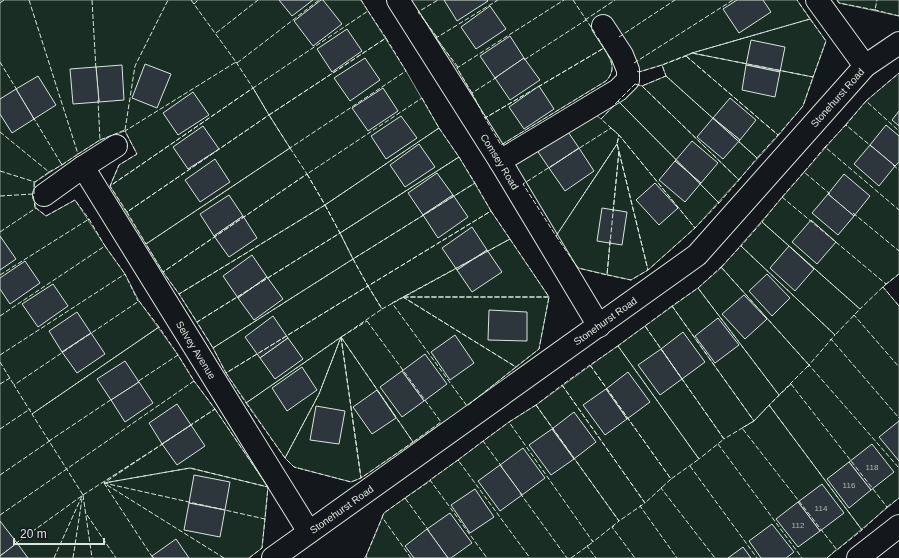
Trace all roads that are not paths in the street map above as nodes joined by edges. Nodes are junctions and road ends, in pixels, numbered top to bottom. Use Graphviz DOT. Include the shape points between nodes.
graph roads {
  1 [pos="398,0"];
  2 [pos="817,0"];
  3 [pos="603,26"];
  4 [pos="899,43"];
  5 [pos="865,66"];
  6 [pos="116,146"];
  7 [pos="500,161"];
  8 [pos="83,167"];
  9 [pos="44,195"];
  10 [pos="599,326"];
  11 [pos="899,526"];
  12 [pos="309,532"];
  13 [pos="273,558"];
  14 [pos="858,558"];
  1 -- 7 [label="street, Comsey Road"];
  2 -- 5 [label="street"];
  3 -- 7 [label="street" via="622,55 628,70 628,80 618,90"];
  4 -- 5 [label="street, Stonehurst Road"];
  5 -- 10 [label="street, Stonehurst Road" via="697,256"];
  6 -- 8 [label="street"];
  7 -- 10 [label="street, Comsey Road"];
  8 -- 9 [label="street"];
  8 -- 12 [label="street, Selvey Avenue"];
  10 -- 12 [label="street, Stonehurst Road"];
  11 -- 14 [label="street"];
  12 -- 13 [label="street, Stonehurst Road"];
}
